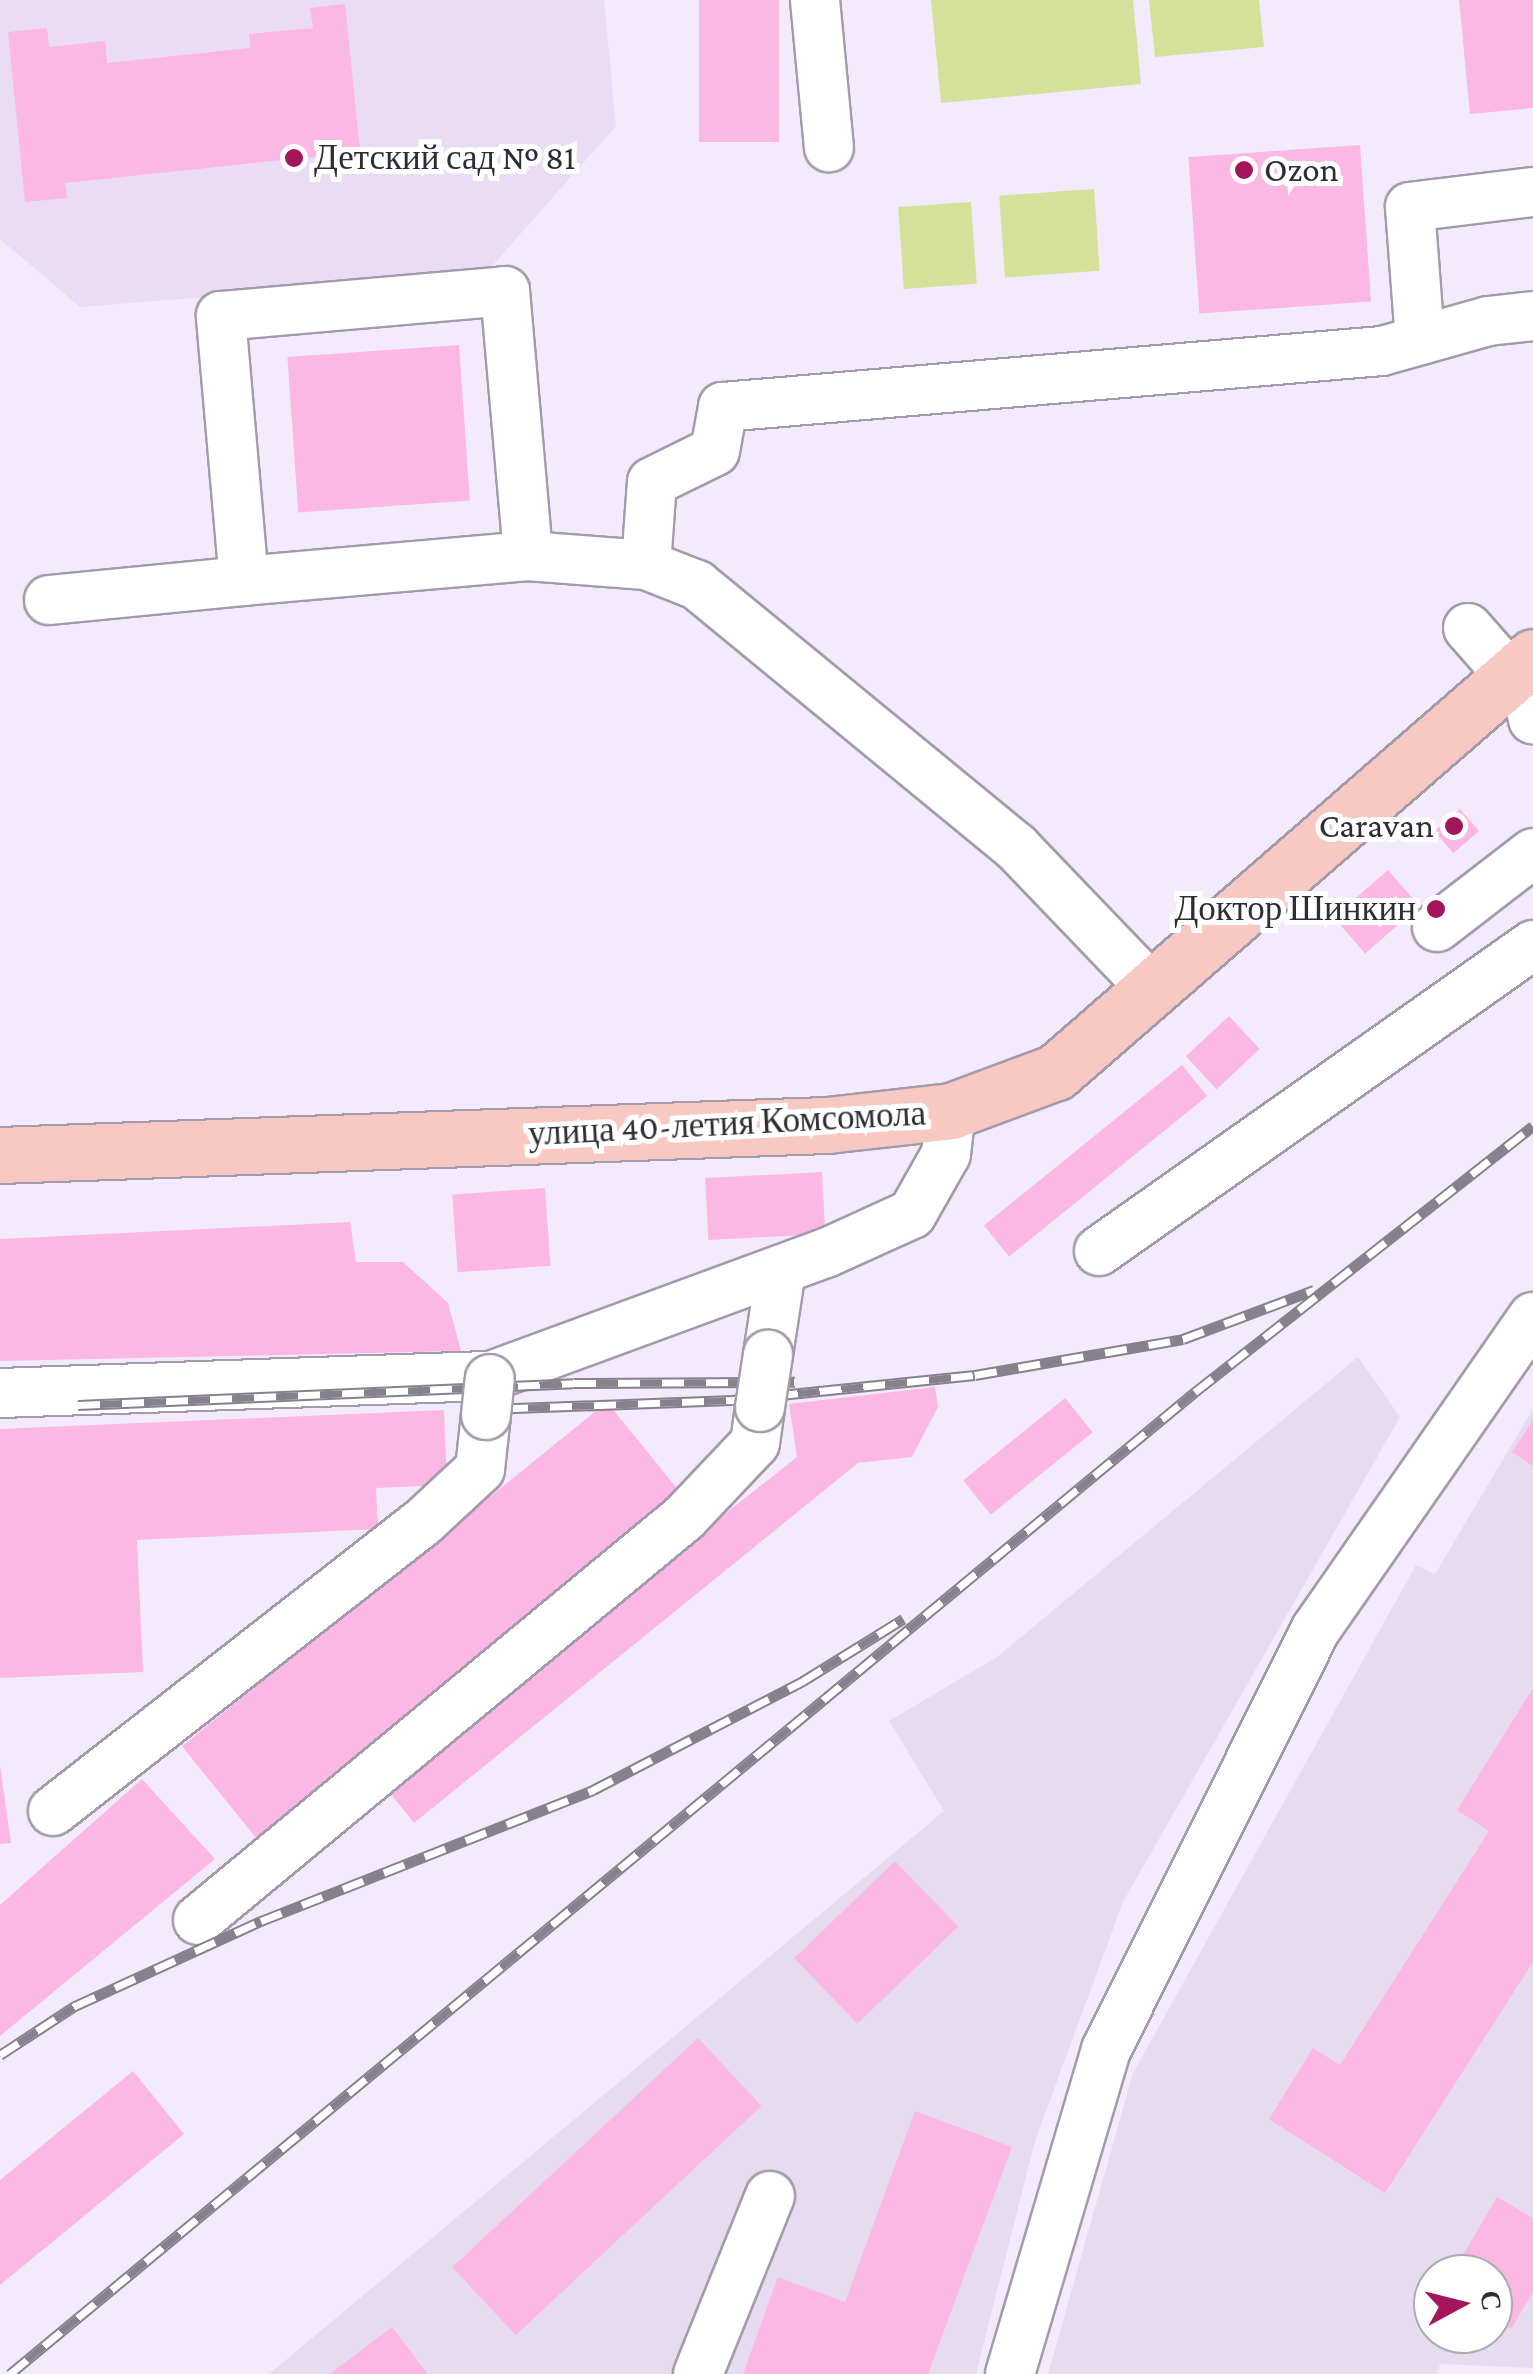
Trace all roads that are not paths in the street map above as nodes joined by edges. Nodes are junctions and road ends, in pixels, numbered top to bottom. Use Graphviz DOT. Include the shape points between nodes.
graph roads {
  1 [pos="815,0"];
  2 [pos="829,147"];
  3 [pos="1533,192"];
  4 [pos="1533,316"];
  5 [pos="1420,340"];
  6 [pos="528,556"];
  7 [pos="646,565"];
  8 [pos="244,580"];
  9 [pos="49,600"];
  10 [pos="1468,628"];
  11 [pos="1526,684"];
  12 [pos="1533,853"];
  13 [pos="1437,927"];
  14 [pos="1533,945"];
  15 [pos="1154,991"];
  16 [pos="951,1110"];
  17 [pos="0,1156"];
  18 [pos="1098,1251"];
  19 [pos="781,1270"];
  20 [pos="1533,1316"];
  21 [pos="489,1390"];
  22 [pos="0,1394"];
  23 [pos="53,1811"];
  24 [pos="198,1920"];
  25 [pos="770,2196"];
  26 [pos="698,2374"];
  27 [pos="1010,2374"];
  1 -- 2 [label="lane"];
  3 -- 5 [label="lane" via="1410,207"];
  4 -- 5 [label="lane"];
  5 -- 7 [label="lane" via="1382,351 723,407 714,451 652,482"];
  6 -- 7 [label="lane"];
  6 -- 8 [label="lane"];
  6 -- 8 [label="lane" via="506,292 221,316"];
  7 -- 15 [label="lane" via="697,585 1016,847"];
  8 -- 9 [label="lane"];
  10 -- 11 [label="lane"];
  11 -- 15 [label="main road, улица 40-летия Комсомола"];
  12 -- 13 [label="lane"];
  14 -- 18 [label="lane"];
  15 -- 16 [label="main road, улица 40-летия Комсомола" via="1056,1072"];
  16 -- 17 [label="main road, улица 40-летия Комсомола" via="827,1125"];
  16 -- 19 [label="lane" via="946,1154 912,1214"];
  19 -- 21 [label="lane"];
  19 -- 24 [label="lane, bridge" via="754,1442 684,1518"];
  20 -- 27 [label="lane" via="1316,1629 1106,2050"];
  21 -- 22 [label="lane"];
  21 -- 23 [label="lane" via="480,1469 423,1522"];
  25 -- 26 [label="lane"];
}
